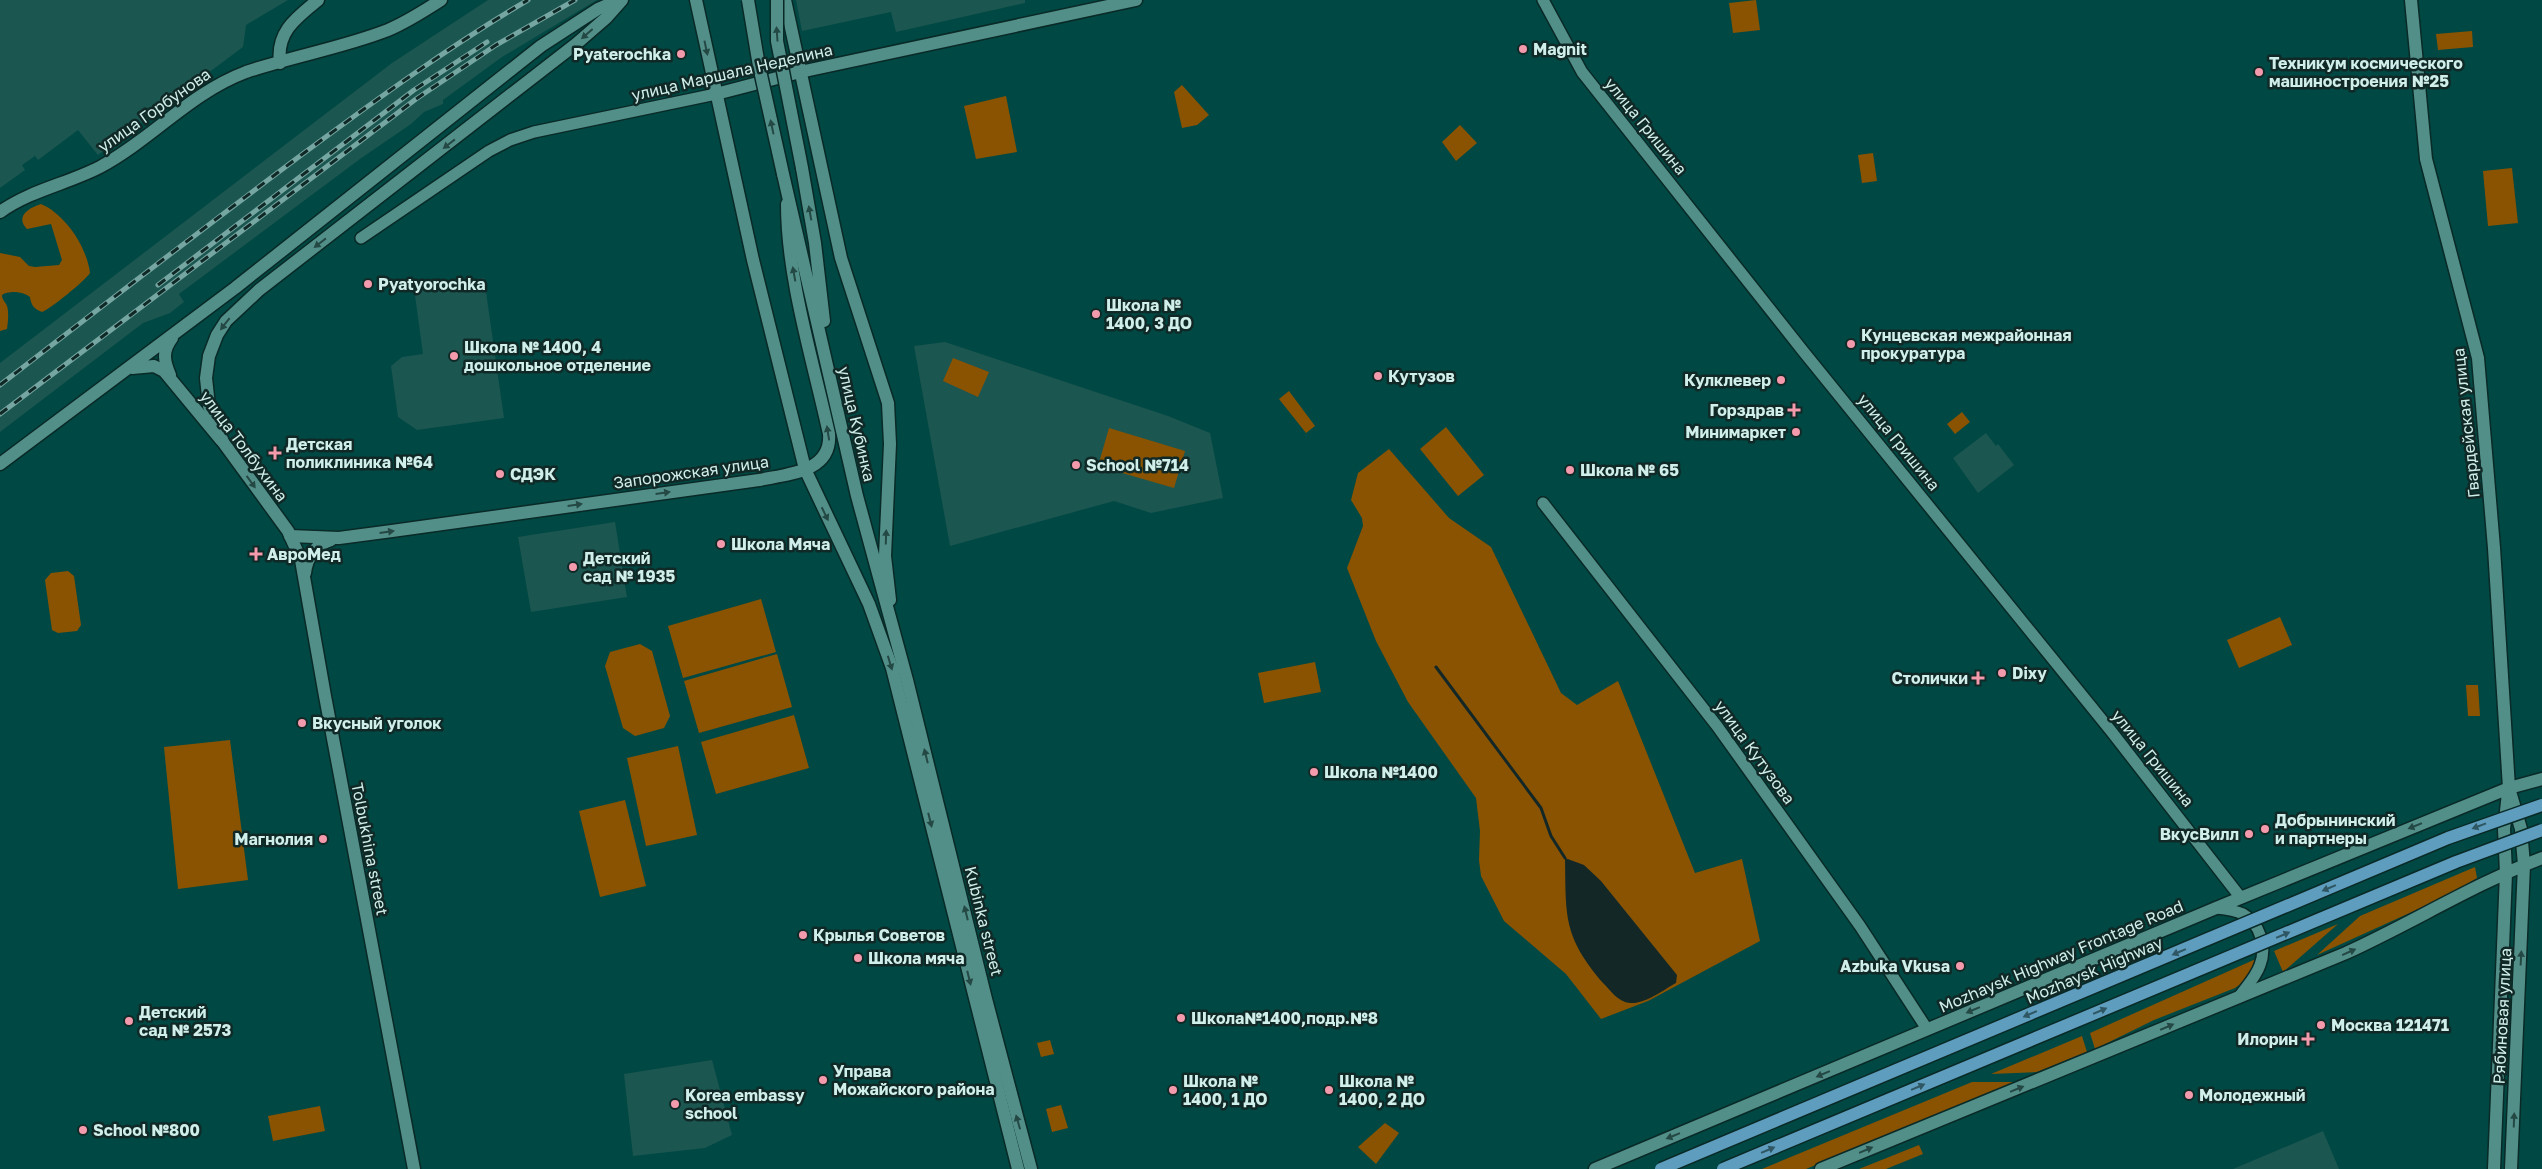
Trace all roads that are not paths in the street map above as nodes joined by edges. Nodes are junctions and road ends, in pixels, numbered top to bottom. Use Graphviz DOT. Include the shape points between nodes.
graph roads {
  1 [pos="318,0"];
  2 [pos="441,0"];
  3 [pos="620,0"];
  4 [pos="696,0"];
  5 [pos="748,0"];
  6 [pos="777,0"];
  7 [pos="785,0"];
  8 [pos="1136,0"];
  9 [pos="1543,0"];
  10 [pos="2411,0"];
  11 [pos="280,63"];
  12 [pos="800,72"];
  13 [pos="716,94"];
  14 [pos="787,193"];
  15 [pos="0,212"];
  16 [pos="361,238"];
  17 [pos="176,333"];
  18 [pos="128,369"];
  19 [pos="171,378"];
  20 [pos="831,383"];
  21 [pos="223,442"];
  22 [pos="0,464"];
  23 [pos="805,469"];
  24 [pos="1543,503"];
  25 [pos="290,536"];
  26 [pos="339,538"];
  27 [pos="305,573"];
  28 [pos="896,637"];
  29 [pos="2542,779"];
  30 [pos="2509,788"];
  31 [pos="2542,805"];
  32 [pos="2542,830"];
  33 [pos="2542,858"];
  34 [pos="2524,865"];
  35 [pos="2506,873"];
  36 [pos="2241,898"];
  37 [pos="2216,908"];
  38 [pos="2239,997"];
  39 [pos="1927,1029"];
  40 [pos="414,1169"];
  41 [pos="1018,1169"];
  42 [pos="1031,1169"];
  43 [pos="1595,1169"];
  44 [pos="1661,1169"];
  45 [pos="1724,1169"];
  46 [pos="1821,1169"];
  47 [pos="2494,1169"];
  48 [pos="2511,1169"];
  1 -- 11 [label="main road" via="286,29 278,50"];
  2 -- 11 [label="main road, улица Горбунова" via="390,29"];
  3 -- 17 [label="main road" via="541,46"];
  3 -- 21 [label="main road, one-way" via="606,18 576,44 259,290 226,321 209,356 206,378 209,406"];
  4 -- 13 [label="main road, one-way"];
  14 -- 5 [label="main road, улица Кубинка, one-way, bridge"];
  20 -- 6 [label="main road, one-way, bridge" via="815,244 777,41"];
  7 -- 12 [label="main road"];
  8 -- 12 [label="main road, улица Маршала Неделина"];
  9 -- 36 [label="street, улица Гришина" via="1582,72 1797,344 2111,731"];
  10 -- 30 [label="main road, Гвардейская улица" via="2426,159 2478,358"];
  11 -- 15 [label="main road, улица Горбунова" via="218,84 100,167 36,191"];
  12 -- 13 [label="main road, улица Маршала Неделина"];
  28 -- 12 [label="main road, one-way" via="885,556 888,403 841,258"];
  13 -- 16 [label="street, улица Маршала Неделина" via="534,132 510,140 488,151"];
  13 -- 23 [label="main road"];
  14 -- 20 [label="main road, улица Кубинка"];
  23 -- 14 [label="main road, Запорожская улица, one-way" via="825,457 830,442 792,261"];
  17 -- 18 [label="main road"];
  17 -- 19 [label="main road, улица Толбухина" via="164,352"];
  18 -- 19 [label="main road, улица Толбухина" via="154,366"];
  18 -- 22 [label="main road"];
  19 -- 21 [label="main road, улица Толбухина"];
  20 -- 28 [label="main road, улица Кубинка" via="857,496"];
  21 -- 25 [label="main road, улица Толбухина, one-way"];
  26 -- 23 [label="main road, Запорожская улица, one-way" via="759,480"];
  23 -- 41 [label="main road, one-way" via="869,604 892,668"];
  24 -- 39 [label="street, улица Кутузова" via="1717,726 1860,926"];
  25 -- 26 [label="main road, Запорожская улица"];
  25 -- 27 [label="main road, Tolbukhina street"];
  26 -- 27 [label="main road" via="314,550 306,562"];
  27 -- 40 [label="main road, Tolbukhina street"];
  42 -- 28 [label="main road, улица Кубинка, one-way" via="992,1026"];
  29 -- 30 [label="main road, Mozhaysk Highway Frontage Road"];
  30 -- 34 [label="main road, Рябиновая улица" via="2521,828"];
  30 -- 35 [label="main road, Рябиновая улица" via="2504,829"];
  30 -- 36 [label="main road, Mozhaysk Highway Frontage Road, one-way"];
  31 -- 44 [label="main road, Mozhaysk Highway, one-way, bridge" via="2439,842"];
  45 -- 32 [label="main road, one-way, bridge" via="2456,862"];
  33 -- 34 [label="main road"];
  34 -- 35 [label="main road"];
  48 -- 34 [label="main road, Рябиновая улица, one-way"];
  38 -- 35 [label="main road, one-way" via="2399,929"];
  35 -- 47 [label="main road, Рябиновая улица"];
  36 -- 37 [label="main road, Mozhaysk Highway Frontage Road"];
  37 -- 38 [label="street" via="2242,914 2251,920 2261,938 2261,964"];
  37 -- 39 [label="main road, Mozhaysk Highway Frontage Road, one-way"];
  46 -- 38 [label="main road, one-way"];
  39 -- 43 [label="main road, Mozhaysk Highway Frontage Road, one-way"];
}
